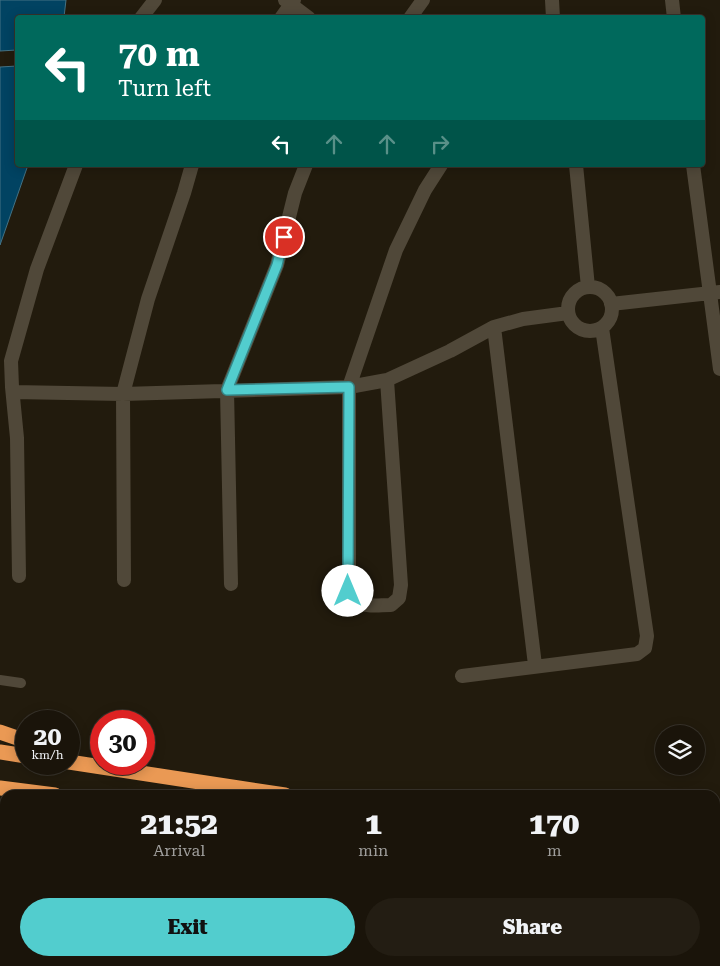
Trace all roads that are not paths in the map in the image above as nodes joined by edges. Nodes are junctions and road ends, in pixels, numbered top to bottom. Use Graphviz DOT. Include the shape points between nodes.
graph roads {
  1 [pos="155,0"];
  2 [pos="423,0"];
  3 [pos="552,0"];
  4 [pos="672,0"];
  5 [pos="290,2"];
  6 [pos="144,15"];
  7 [pos="283,15"];
  8 [pos="305,15"];
  9 [pos="412,15"];
  10 [pos="553,15"];
  11 [pos="674,15"];
  12 [pos="75,167"];
  13 [pos="191,167"];
  14 [pos="305,167"];
  15 [pos="440,167"];
  16 [pos="576,167"];
  17 [pos="693,167"];
  18 [pos="588,287"];
  19 [pos="715,293"];
  20 [pos="612,304"];
  21 [pos="568,313"];
  22 [pos="494,327"];
  23 [pos="602,328"];
  24 [pos="720,369"];
  25 [pos="386,380"];
  26 [pos="349,387"];
  27 [pos="227,390"];
  28 [pos="13,392"];
  29 [pos="123,394"];
  30 [pos="19,576"];
  31 [pos="124,580"];
  32 [pos="231,584"];
  33 [pos="535,665"];
  34 [pos="462,676"];
  35 [pos="0,680"];
  36 [pos="21,683"];
  37 [pos="0,732"];
  38 [pos="15,737"];
  39 [pos="0,752"];
  40 [pos="15,754"];
  41 [pos="155,775"];
  42 [pos="0,788"];
  43 [pos="16,790"];
  44 [pos="254,790"];
  1 -- 6 [label="street"];
  2 -- 9 [label="street"];
  3 -- 10 [label="street"];
  4 -- 11 [label="street"];
  5 -- 7 [label="street"];
  5 -- 8 [label="street"];
  12 -- 28 [label="street" via="37,269 11,361"];
  13 -- 29 [label="street" via="148,299"];
  14 -- 27 [label="street" via="295,193 277,265"];
  15 -- 26 [label="street" via="396,250"];
  16 -- 18 [label="street"];
  17 -- 19 [label="street"];
  18 -- 20 [label="street" via="601,290"];
  18 -- 21 [label="street" via="572,297"];
  19 -- 20 [label="street"];
  19 -- 24 [label="street"];
  20 -- 23 [label="street" via="611,317"];
  21 -- 22 [label="street"];
  21 -- 23 [label="street" via="572,322 583,330"];
  22 -- 25 [label="street" via="450,352"];
  22 -- 33 [label="street"];
  23 -- 33 [label="street" via="647,636 645,648 637,654"];
  25 -- 26 [label="street"];
  25 -- 26 [label="street" via="401,585 399,598 391,605 360,604 348,591"];
  26 -- 27 [label="street"];
  27 -- 29 [label="street"];
  27 -- 32 [label="street"];
  28 -- 29 [label="street"];
  28 -- 30 [label="street"];
  29 -- 31 [label="street"];
  33 -- 34 [label="street"];
  35 -- 36 [label="lane"];
  37 -- 38 [label="highway"];
  39 -- 40 [label="highway"];
  41 -- 44 [label="highway"];
  42 -- 43 [label="highway"];
}
